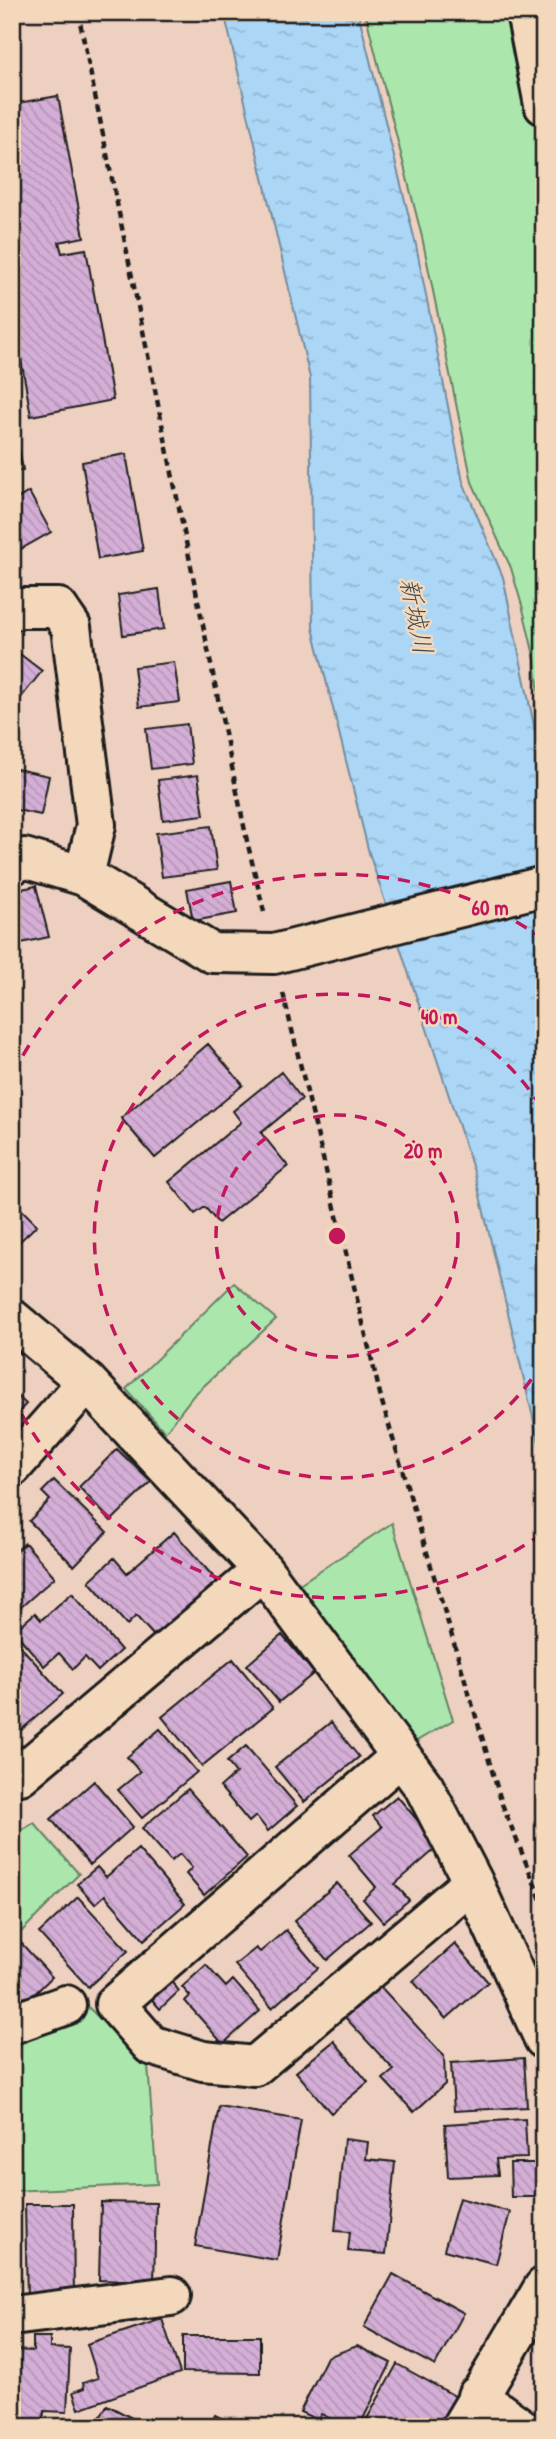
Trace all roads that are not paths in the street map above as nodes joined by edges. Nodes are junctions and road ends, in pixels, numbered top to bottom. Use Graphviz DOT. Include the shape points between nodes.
graph roads {
  1 [pos="526,12"];
  2 [pos="544,105"];
  3 [pos="12,611"];
  4 [pos="12,865"];
  5 [pos="84,876"];
  6 [pos="544,886"];
  7 [pos="12,1319"];
  8 [pos="87,1382"];
  9 [pos="12,1466"];
  10 [pos="263,1570"];
  11 [pos="401,1756"];
  12 [pos="12,1766"];
  13 [pos="473,1882"];
  14 [pos="66,2005"];
  15 [pos="12,2024"];
  16 [pos="544,2039"];
  17 [pos="544,2287"];
  18 [pos="172,2296"];
  19 [pos="12,2316"];
  20 [pos="469,2411"];
  21 [pos="520,2427"];
  1 -- 2 [label="street"];
  3 -- 5 [label="street" via="58,608 71,627 96,825"];
  4 -- 5 [label="street" via="24,858"];
  5 -- 6 [label="street" via="212,953 274,954"];
  7 -- 8 [label="street"];
  8 -- 9 [label="street"];
  8 -- 10 [label="street"];
  10 -- 11 [label="street"];
  10 -- 12 [label="street" via="20,1775"];
  11 -- 13 [label="street" via="424,1787"];
  11 -- 13 [label="street" via="115,2004 151,2045 202,2062 255,2066"];
  13 -- 16 [label="street"];
  14 -- 15 [label="street"];
  17 -- 20 [label="street"];
  18 -- 19 [label="street"];
  20 -- 21 [label="street"];
}
